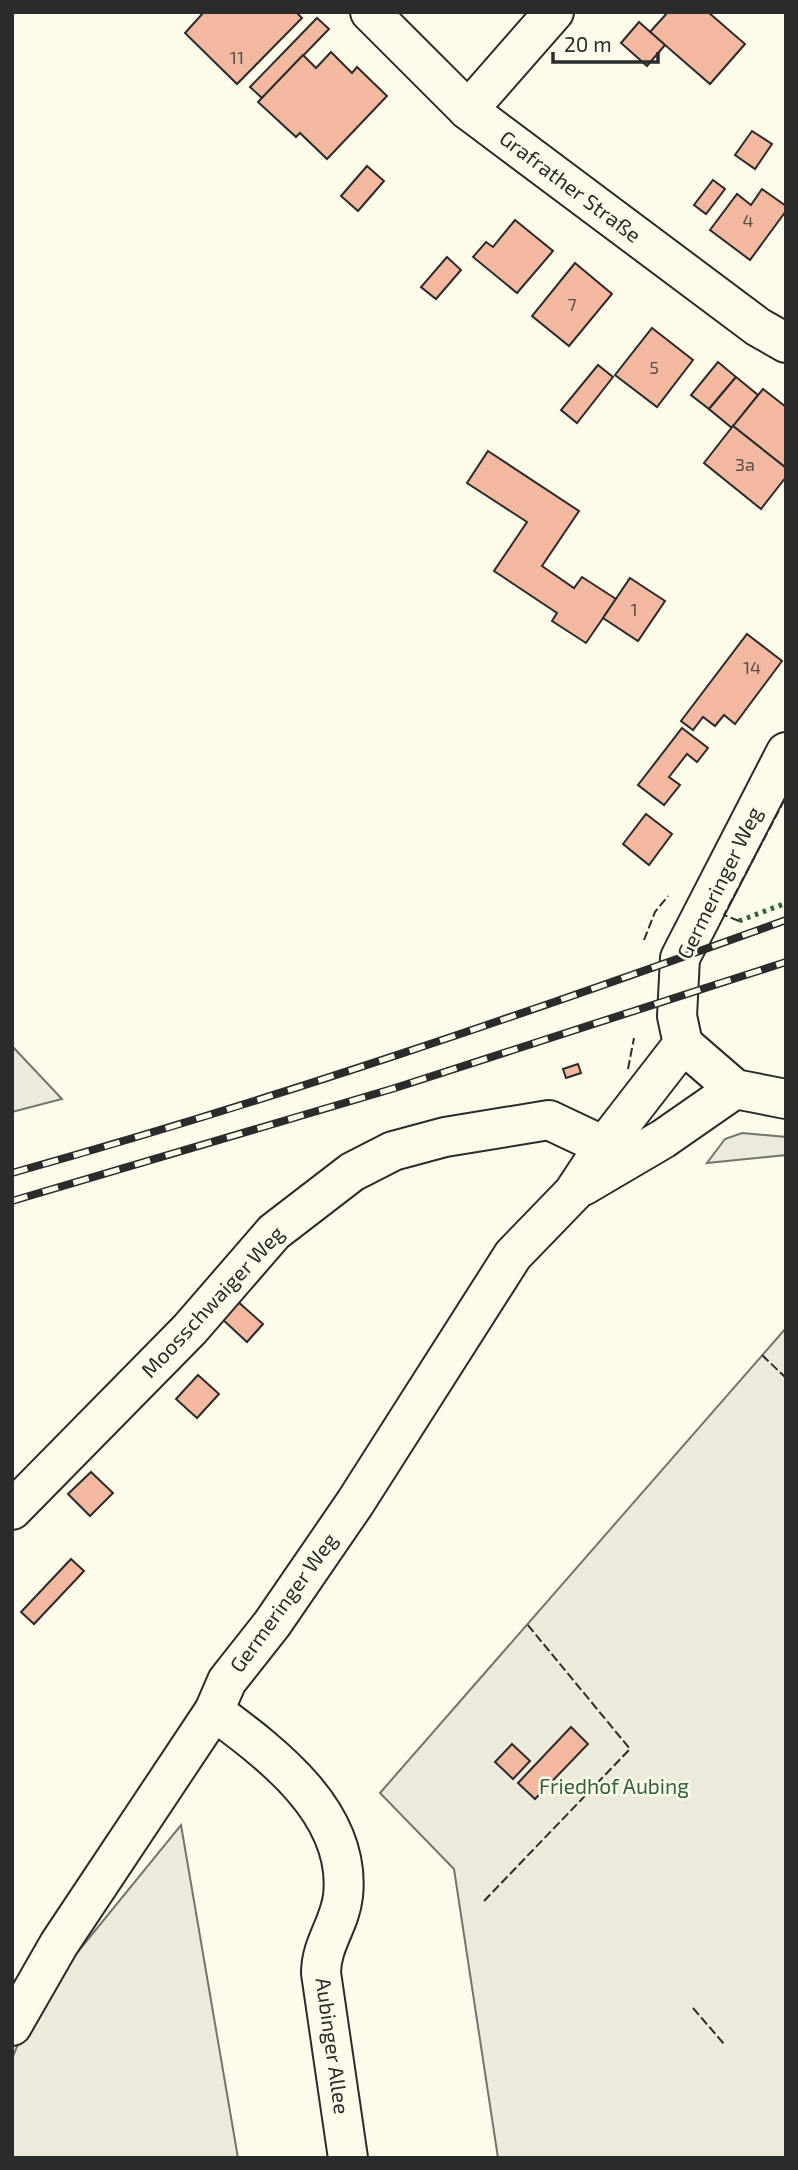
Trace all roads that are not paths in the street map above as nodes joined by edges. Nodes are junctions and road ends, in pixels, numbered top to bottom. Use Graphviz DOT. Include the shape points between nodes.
graph roads {
  1 [pos="370,12"];
  2 [pos="554,12"];
  3 [pos="468,110"];
  4 [pos="786,342"];
  5 [pos="786,752"];
  6 [pos="683,1044"];
  7 [pos="735,1089"];
  8 [pos="786,1099"];
  9 [pos="604,1146"];
  10 [pos="573,1193"];
  11 [pos="12,1510"];
  12 [pos="214,1711"];
  13 [pos="12,2026"];
  14 [pos="348,2158"];
  1 -- 3 [label="street, Grafrather Straße"];
  2 -- 3 [label="street"];
  3 -- 4 [label="street, Grafrather Straße" via="758,327"];
  5 -- 6 [label="street, Germeringer Weg" via="680,958 677,1016"];
  6 -- 7 [label="street"];
  6 -- 9 [label="street, Germeringer Weg"];
  7 -- 8 [label="street"];
  7 -- 10 [label="street, Germeringer Weg"];
  9 -- 10 [label="street, Germeringer Weg"];
  9 -- 11 [label="street, Moosschwaiger Weg" via="549,1120 445,1137 393,1151 352,1172 274,1232 190,1329"];
  10 -- 12 [label="street, Germeringer Weg" via="513,1255 355,1503 227,1681"];
  12 -- 13 [label="street, Germeringer Weg" via="59,1944"];
  12 -- 14 [label="street, Aubinger Allee" via="312,1796 336,1842 343,1896 321,1955 321,1973"];
}
